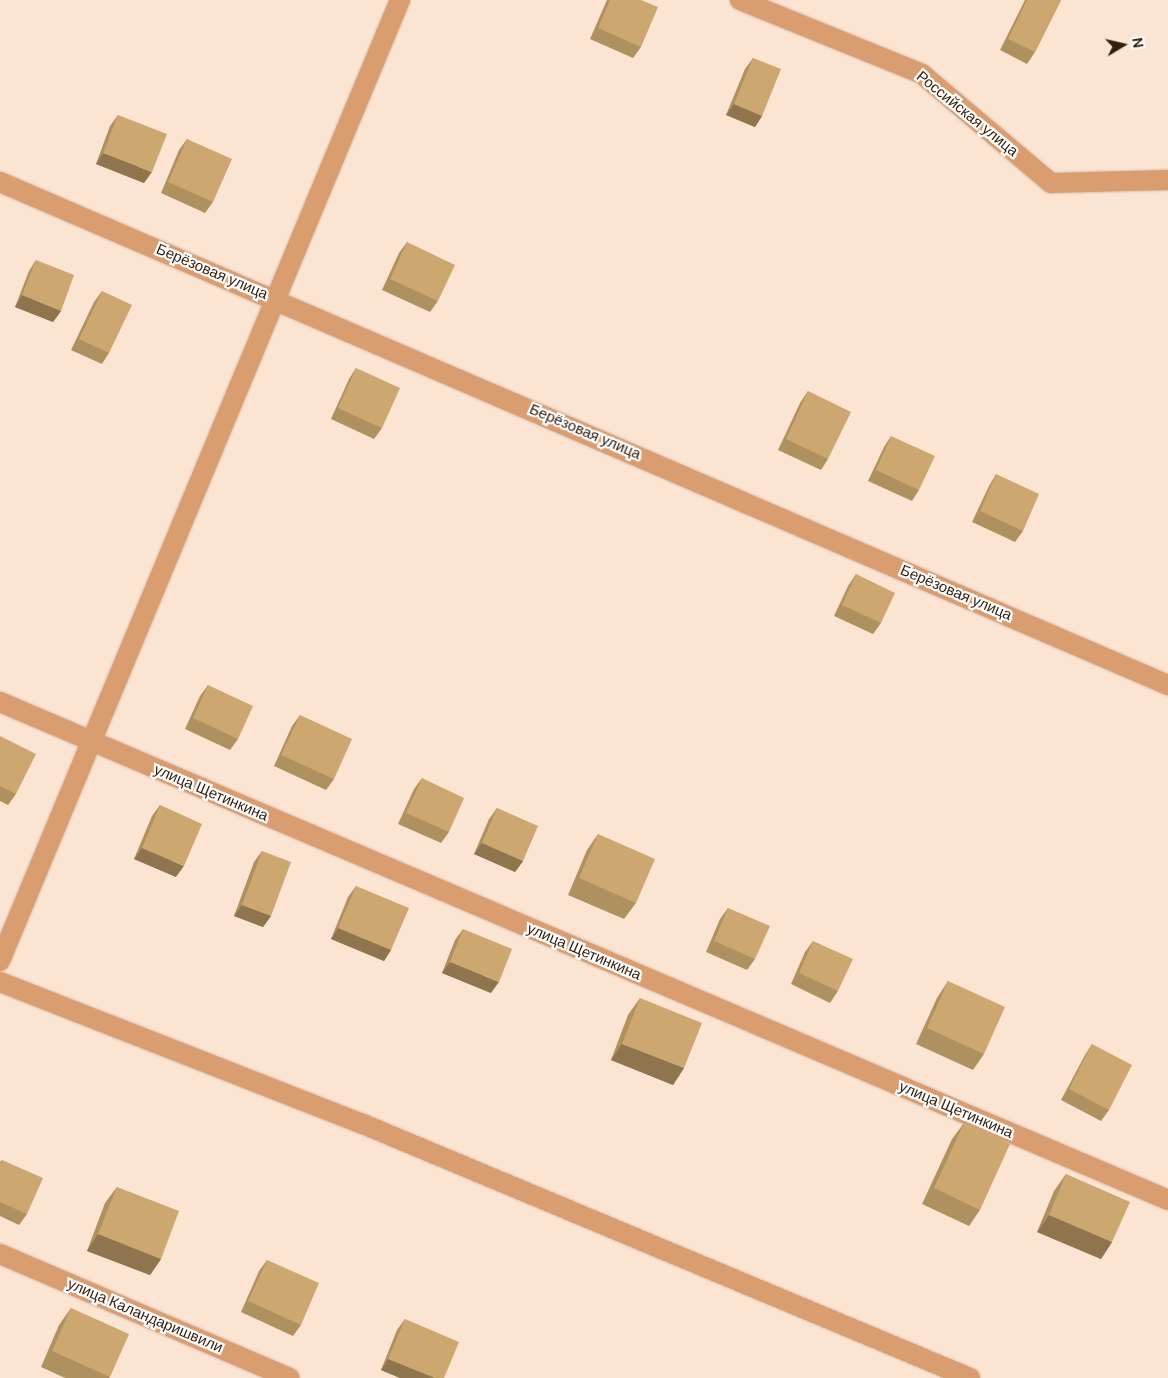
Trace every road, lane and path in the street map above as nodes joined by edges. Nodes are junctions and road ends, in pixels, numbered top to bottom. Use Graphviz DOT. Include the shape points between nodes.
graph roads {
  1 [pos="400,0"];
  2 [pos="740,0"];
  3 [pos="1168,180"];
  4 [pos="0,182"];
  5 [pos="276,300"];
  6 [pos="1168,685"];
  7 [pos="0,702"];
  8 [pos="90,741"];
  9 [pos="0,961"];
  10 [pos="0,982"];
  11 [pos="1168,1200"];
  12 [pos="0,1254"];
  13 [pos="290,1378"];
  14 [pos="970,1378"];
  1 -- 5 [label="street"];
  2 -- 3 [label="street, Российская улица" via="922,74 1051,183"];
  4 -- 5 [label="street, Берёзовая улица"];
  5 -- 6 [label="street, Берёзовая улица"];
  5 -- 8 [label="street"];
  7 -- 8 [label="street, улица Щетинкина"];
  8 -- 9 [label="street"];
  8 -- 11 [label="street, улица Щетинкина"];
  10 -- 14 [label="street" via="363,1124"];
  12 -- 13 [label="street, улица Каландаришвили"];
}
